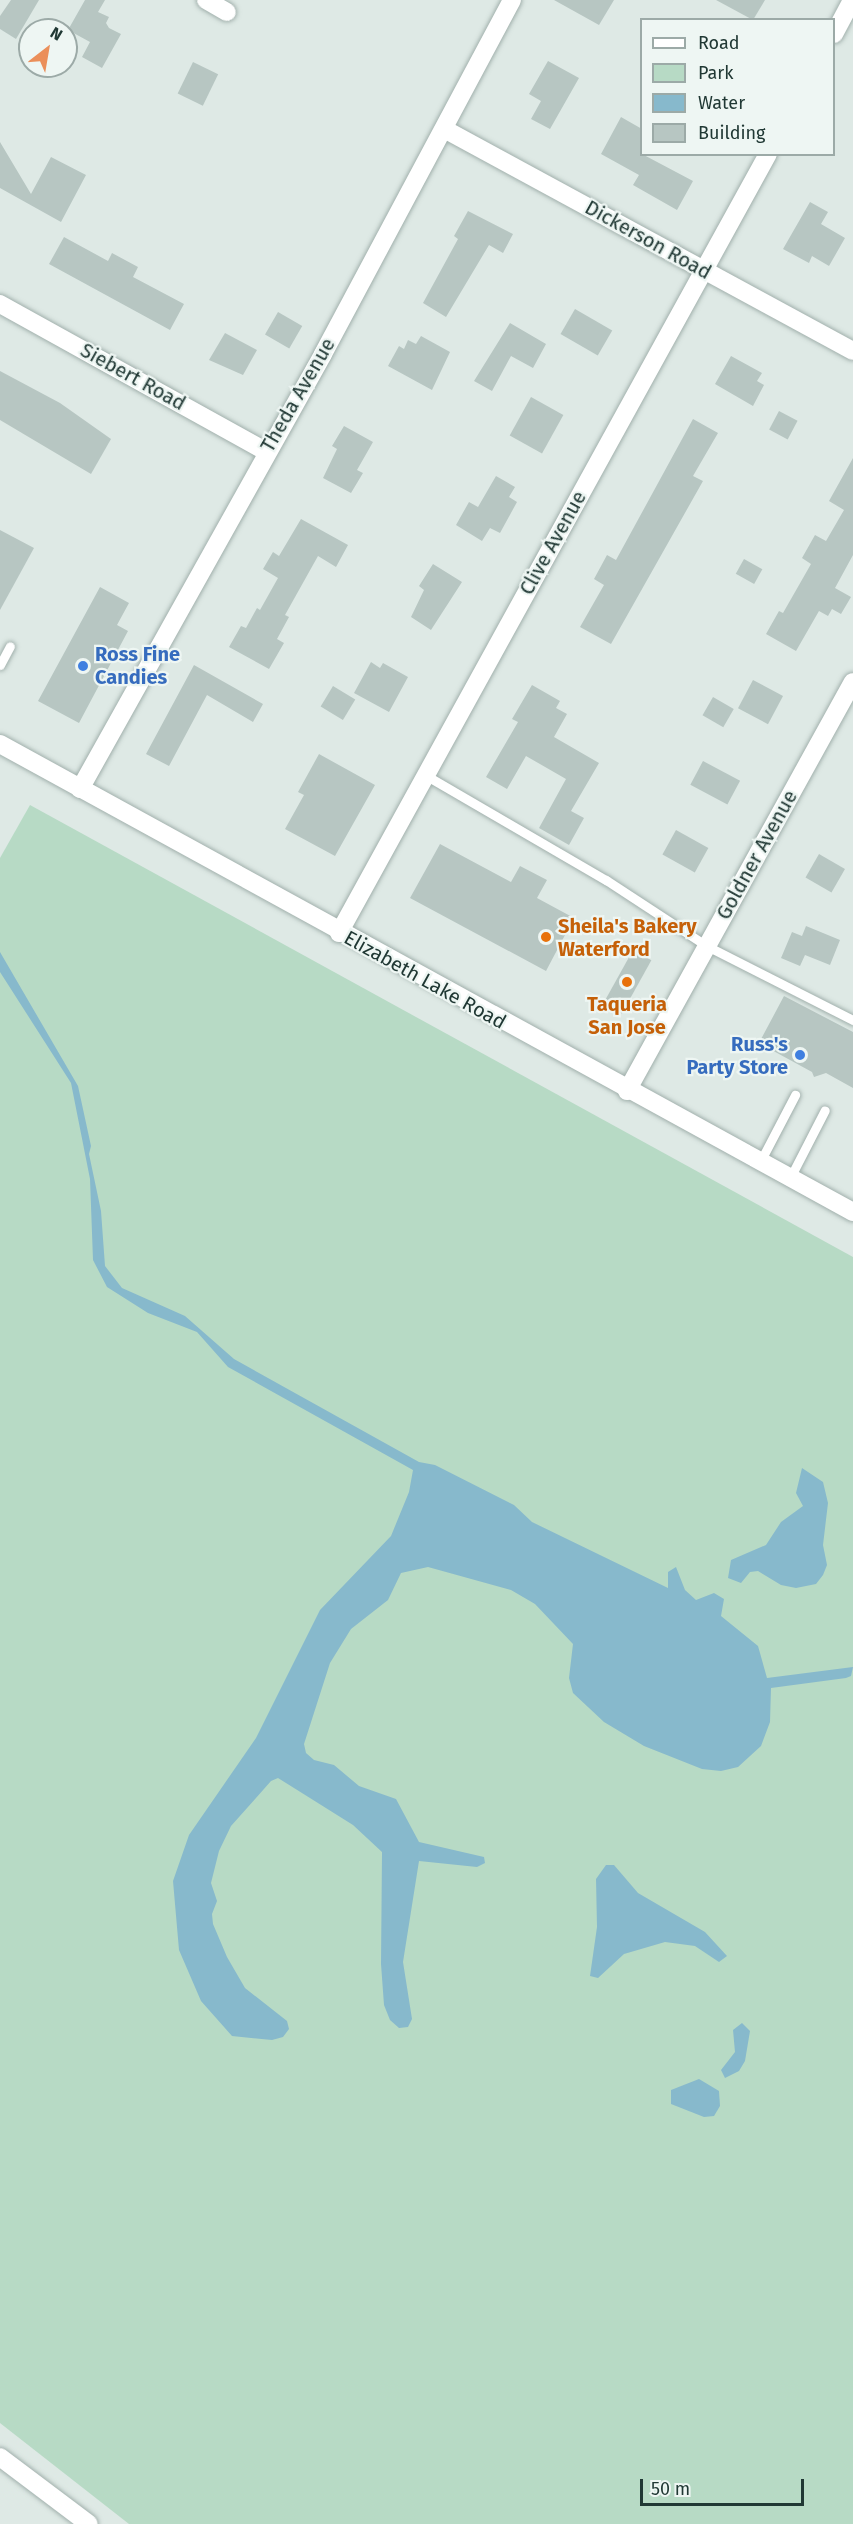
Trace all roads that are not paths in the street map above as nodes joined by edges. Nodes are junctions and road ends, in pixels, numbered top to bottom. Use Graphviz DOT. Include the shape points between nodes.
graph roads {
  1 [pos="206,0"];
  2 [pos="512,0"];
  3 [pos="852,0"];
  4 [pos="227,12"];
  5 [pos="835,32"];
  6 [pos="444,129"];
  7 [pos="767,156"];
  8 [pos="701,269"];
  9 [pos="0,304"];
  10 [pos="853,351"];
  11 [pos="265,451"];
  12 [pos="10,646"];
  13 [pos="0,665"];
  14 [pos="853,682"];
  15 [pos="0,744"];
  16 [pos="427,776"];
  17 [pos="80,789"];
  18 [pos="339,933"];
  19 [pos="707,946"];
  20 [pos="853,1020"];
  21 [pos="627,1091"];
  22 [pos="795,1095"];
  23 [pos="825,1110"];
  24 [pos="760,1162"];
  25 [pos="790,1178"];
  26 [pos="853,1212"];
  27 [pos="0,2457"];
  28 [pos="89,2524"];
  1 -- 4 [label="street"];
  2 -- 6 [label="street, Theda Avenue"];
  3 -- 5 [label="street"];
  6 -- 8 [label="street, Dickerson Road"];
  6 -- 11 [label="street, Theda Avenue" via="323,354"];
  7 -- 8 [label="street, Clive Avenue"];
  8 -- 10 [label="street, Dickerson Road"];
  8 -- 16 [label="street, Clive Avenue"];
  9 -- 11 [label="street, Siebert Road"];
  11 -- 17 [label="street, Theda Avenue"];
  12 -- 13 [label="lane"];
  14 -- 19 [label="street, Goldner Avenue"];
  15 -- 17 [label="street, Elizabeth Lake Road"];
  16 -- 18 [label="street, Clive Avenue"];
  16 -- 19 [label="lane" via="606,880"];
  17 -- 18 [label="street, Elizabeth Lake Road"];
  18 -- 21 [label="street, Elizabeth Lake Road"];
  19 -- 20 [label="lane"];
  19 -- 21 [label="street, Goldner Avenue"];
  21 -- 24 [label="street, Elizabeth Lake Road"];
  22 -- 24 [label="lane"];
  23 -- 25 [label="lane"];
  24 -- 25 [label="street, Elizabeth Lake Road"];
  25 -- 26 [label="street, Elizabeth Lake Road"];
  27 -- 28 [label="street"];
}
